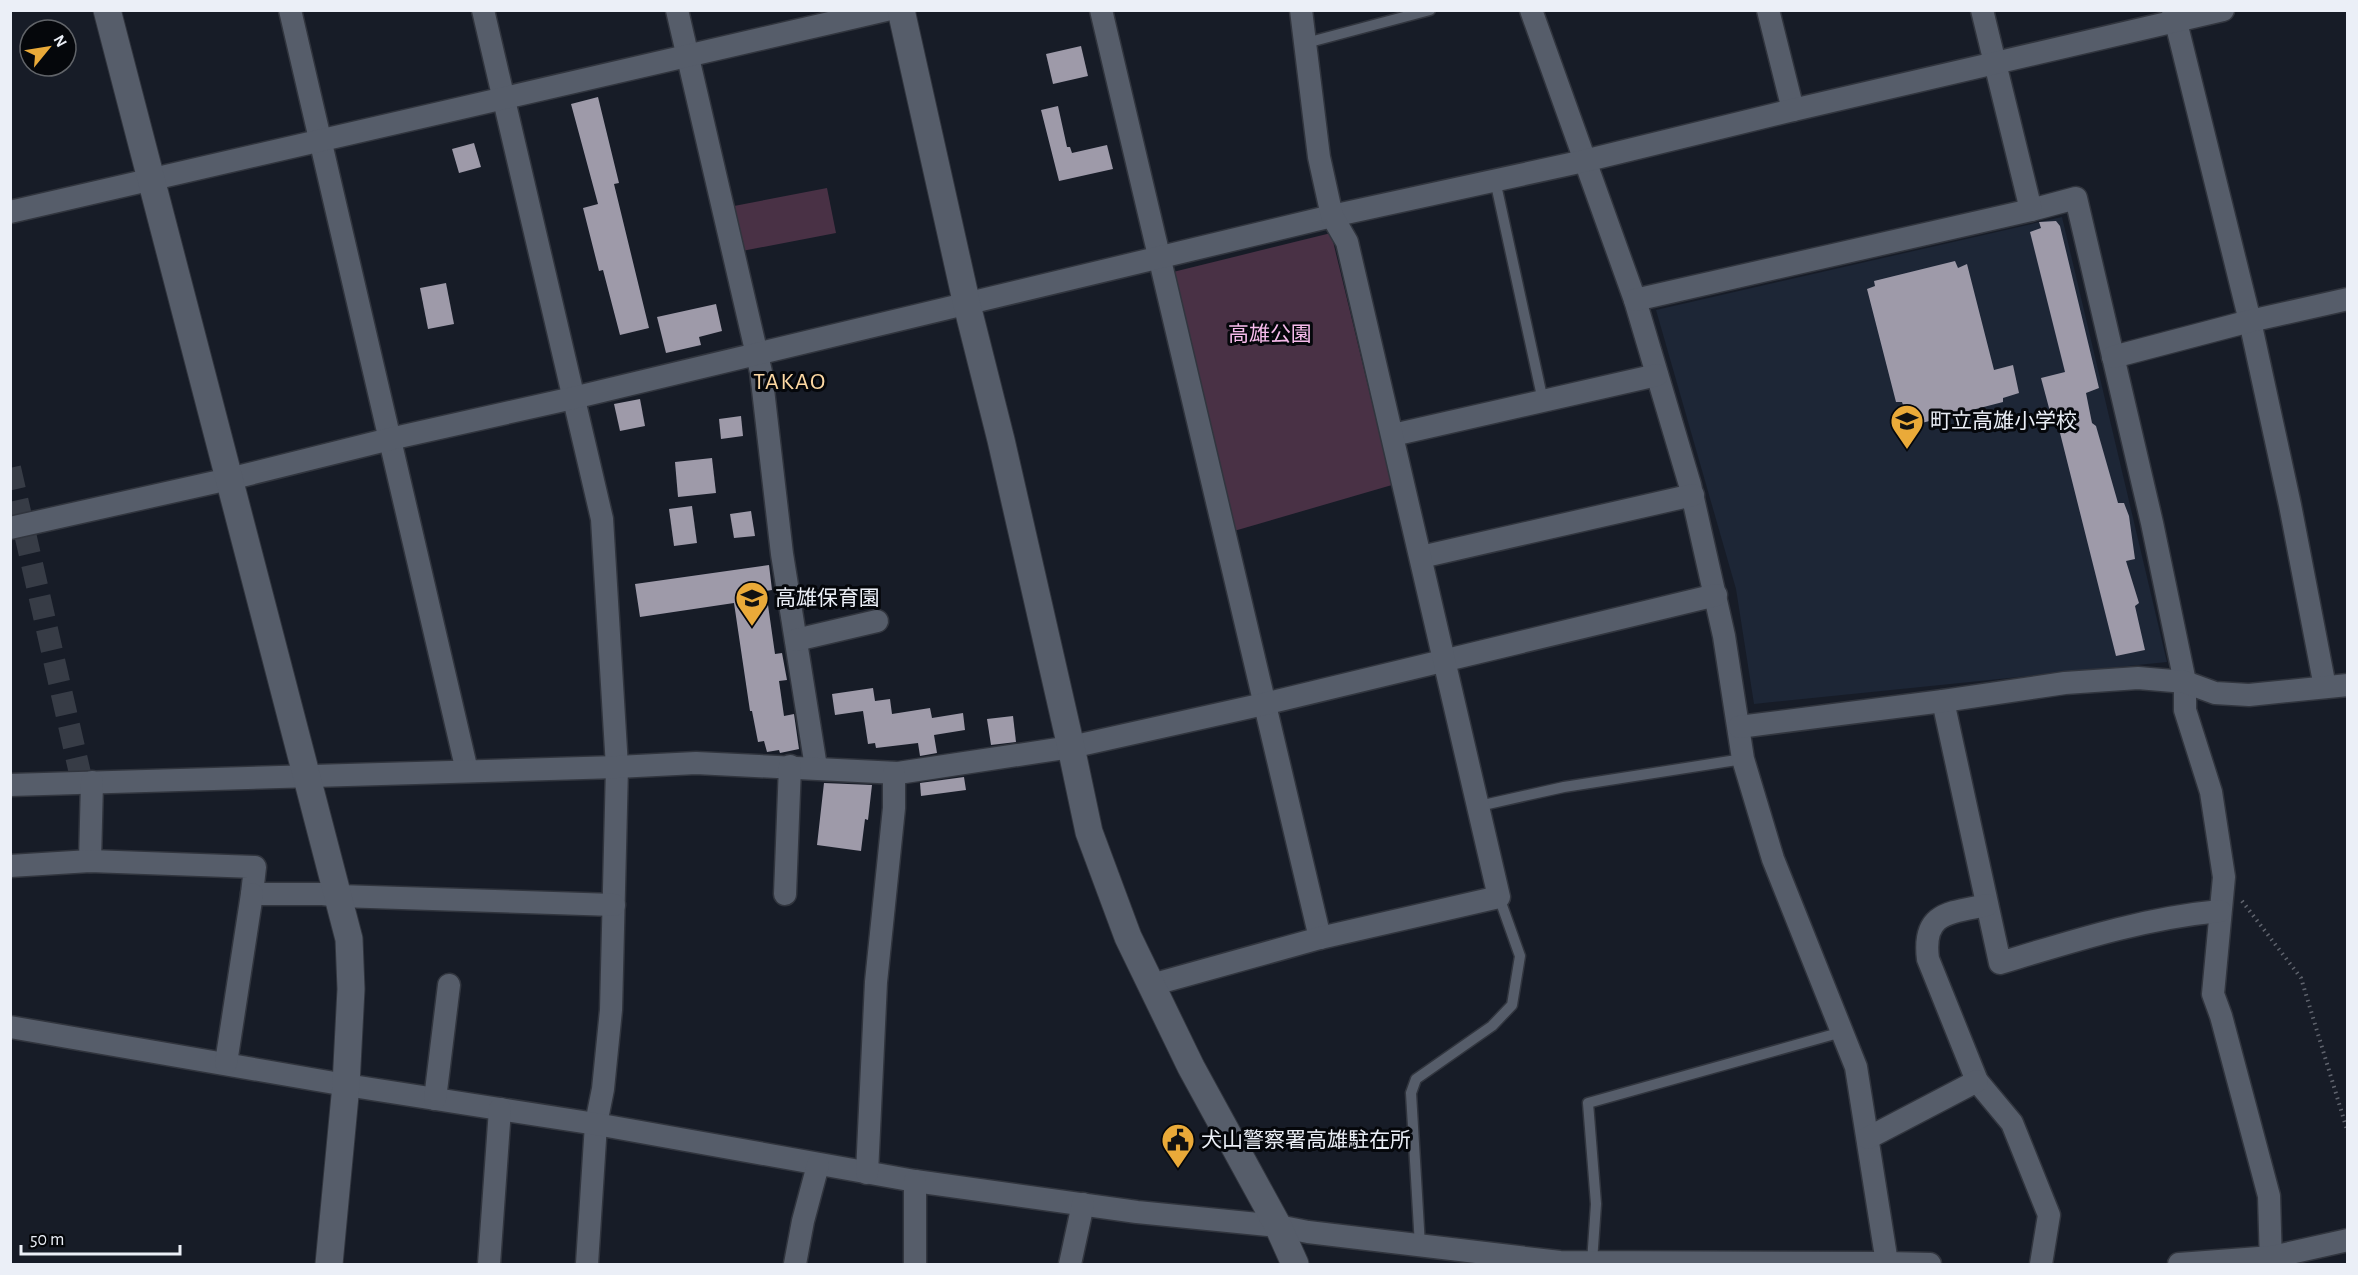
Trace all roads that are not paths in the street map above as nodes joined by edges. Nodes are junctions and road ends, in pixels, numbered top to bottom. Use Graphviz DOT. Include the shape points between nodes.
graph roads {
  1 [pos="107,10"];
  2 [pos="290,10"];
  3 [pos="483,10"];
  4 [pos="677,10"];
  5 [pos="885,10"];
  6 [pos="901,10"];
  7 [pos="1101,10"];
  8 [pos="1301,10"];
  9 [pos="1430,10"];
  10 [pos="1531,10"];
  11 [pos="1768,10"];
  12 [pos="1982,10"];
  13 [pos="2223,10"];
  14 [pos="2175,17"];
  15 [pos="1306,43"];
  16 [pos="687,56"];
  17 [pos="1994,64"];
  18 [pos="503,98"];
  19 [pos="1793,110"];
  20 [pos="320,139"];
  21 [pos="1584,161"];
  22 [pos="151,179"];
  23 [pos="1495,180"];
  24 [pos="2031,210"];
  25 [pos="10,212"];
  26 [pos="1332,216"];
  27 [pos="1159,259"];
  28 [pos="2348,299"];
  29 [pos="1635,300"];
  30 [pos="967,305"];
  31 [pos="2250,321"];
  32 [pos="757,353"];
  33 [pos="2113,357"];
  34 [pos="1657,375"];
  35 [pos="573,398"];
  36 [pos="1543,401"];
  37 [pos="1393,435"];
  38 [pos="390,439"];
  39 [pos="229,479"];
  40 [pos="1693,495"];
  41 [pos="10,528"];
  42 [pos="1421,557"];
  43 [pos="1716,595"];
  44 [pos="877,621"];
  45 [pos="796,640"];
  46 [pos="1446,662"];
  47 [pos="2185,682"];
  48 [pos="2348,686"];
  49 [pos="2325,687"];
  50 [pos="1943,702"];
  51 [pos="1264,705"];
  52 [pos="1739,727"];
  53 [pos="1071,747"];
  54 [pos="1743,759"];
  55 [pos="790,766"];
  56 [pos="617,767"];
  57 [pos="816,767"];
  58 [pos="467,771"];
  59 [pos="894,773"];
  60 [pos="307,776"];
  61 [pos="92,782"];
  62 [pos="10,784"];
  63 [pos="1479,806"];
  64 [pos="90,861"];
  65 [pos="10,866"];
  66 [pos="252,894"];
  67 [pos="785,894"];
  68 [pos="339,896"];
  69 [pos="1499,897"];
  70 [pos="614,905"];
  71 [pos="1987,905"];
  72 [pos="2220,911"];
  73 [pos="1320,938"];
  74 [pos="449,985"];
  75 [pos="1151,985"];
  76 [pos="10,1027"];
  77 [pos="1842,1032"];
  78 [pos="226,1063"];
  79 [pos="1977,1081"];
  80 [pos="346,1085"];
  81 [pos="435,1099"];
  82 [pos="500,1109"];
  83 [pos="596,1124"];
  84 [pos="1868,1138"];
  85 [pos="818,1165"];
  86 [pos="867,1173"];
  87 [pos="915,1181"];
  88 [pos="1083,1204"];
  89 [pos="1278,1226"];
  90 [pos="2348,1240"];
  91 [pos="1420,1246"];
  92 [pos="2272,1261"];
  93 [pos="1592,1262"];
  94 [pos="1887,1263"];
  95 [pos="329,1264"];
  96 [pos="489,1264"];
  97 [pos="587,1264"];
  98 [pos="795,1264"];
  99 [pos="915,1264"];
  100 [pos="1070,1264"];
  101 [pos="1294,1264"];
  102 [pos="1930,1264"];
  103 [pos="2041,1264"];
  104 [pos="2179,1264"];
  1 -- 22 [label="street"];
  2 -- 20 [label="street"];
  3 -- 18 [label="street"];
  4 -- 16 [label="street"];
  5 -- 16 [label="street"];
  6 -- 30 [label="street"];
  7 -- 27 [label="street"];
  8 -- 15 [label="street"];
  9 -- 15 [label="lane"];
  10 -- 21 [label="street"];
  11 -- 19 [label="street"];
  12 -- 17 [label="street"];
  13 -- 14 [label="street"];
  14 -- 17 [label="street"];
  14 -- 31 [label="street"];
  15 -- 26 [label="street" via="1319,158"];
  16 -- 18 [label="street"];
  16 -- 32 [label="street"];
  17 -- 19 [label="street"];
  17 -- 24 [label="street"];
  18 -- 20 [label="street"];
  18 -- 35 [label="street"];
  19 -- 21 [label="street"];
  20 -- 22 [label="street"];
  20 -- 38 [label="street"];
  21 -- 23 [label="street"];
  21 -- 29 [label="street"];
  22 -- 25 [label="street"];
  22 -- 39 [label="street"];
  23 -- 26 [label="street"];
  23 -- 36 [label="lane"];
  24 -- 29 [label="street"];
  24 -- 33 [label="street" via="2076,198"];
  26 -- 27 [label="street"];
  26 -- 37 [label="street" via="1347,242"];
  27 -- 30 [label="street"];
  27 -- 51 [label="street"];
  28 -- 31 [label="street"];
  29 -- 34 [label="street"];
  30 -- 32 [label="street"];
  30 -- 53 [label="street"];
  31 -- 33 [label="street"];
  31 -- 49 [label="street"];
  32 -- 35 [label="street"];
  32 -- 45 [label="street"];
  33 -- 47 [label="street"];
  34 -- 36 [label="street"];
  34 -- 40 [label="street"];
  35 -- 38 [label="street"];
  35 -- 56 [label="street" via="602,519"];
  36 -- 37 [label="street"];
  37 -- 42 [label="street"];
  38 -- 39 [label="street"];
  38 -- 58 [label="street"];
  39 -- 41 [label="street"];
  39 -- 60 [label="street"];
  40 -- 42 [label="street"];
  40 -- 43 [label="street"];
  42 -- 46 [label="street"];
  43 -- 46 [label="street"];
  43 -- 52 [label="street"];
  44 -- 45 [label="street"];
  45 -- 57 [label="street"];
  46 -- 51 [label="street"];
  46 -- 63 [label="street"];
  47 -- 49 [label="street" via="2215,693 2249,695"];
  47 -- 50 [label="street" via="2138,678 2075,682"];
  47 -- 72 [label="street" via="2185,710 2211,792 2224,877"];
  48 -- 49 [label="street"];
  50 -- 52 [label="street"];
  50 -- 71 [label="street"];
  51 -- 53 [label="street"];
  51 -- 73 [label="street"];
  52 -- 54 [label="street"];
  53 -- 59 [label="street"];
  53 -- 75 [label="street" via="1089,832 1128,937"];
  54 -- 63 [label="lane" via="1564,787"];
  54 -- 77 [label="street" via="1773,859"];
  55 -- 56 [label="street" via="696,763"];
  55 -- 57 [label="street"];
  55 -- 67 [label="street"];
  56 -- 58 [label="street"];
  56 -- 70 [label="street"];
  57 -- 59 [label="street"];
  58 -- 60 [label="street"];
  59 -- 86 [label="street" via="894,808 876,982"];
  60 -- 61 [label="street"];
  60 -- 68 [label="street"];
  61 -- 62 [label="street"];
  61 -- 64 [label="street"];
  63 -- 69 [label="street"];
  64 -- 65 [label="street"];
  64 -- 66 [label="street" via="255,867"];
  66 -- 68 [label="street"];
  66 -- 78 [label="street"];
  68 -- 70 [label="street"];
  68 -- 80 [label="street" via="351,962"];
  69 -- 73 [label="street"];
  69 -- 91 [label="lane" via="1520,956 1512,1005 1492,1026 1416,1079 1411,1093"];
  70 -- 83 [label="street" via="611,1010"];
  71 -- 72 [label="street" via="2000,963 2115,929"];
  71 -- 79 [label="street" via="1946,914 1931,925 1926,941 1928,959"];
  72 -- 92 [label="street" via="2213,994 2269,1196"];
  73 -- 75 [label="street"];
  74 -- 81 [label="street"];
  75 -- 89 [label="street"];
  76 -- 78 [label="street"];
  77 -- 84 [label="street" via="1856,1067"];
  77 -- 93 [label="lane" via="1588,1103 1596,1204"];
  78 -- 80 [label="street"];
  79 -- 84 [label="street"];
  79 -- 103 [label="street" via="2012,1123 2049,1215"];
  80 -- 81 [label="street"];
  80 -- 95 [label="street"];
  81 -- 82 [label="street"];
  82 -- 83 [label="street"];
  82 -- 96 [label="street"];
  83 -- 85 [label="street"];
  83 -- 97 [label="street"];
  84 -- 94 [label="street"];
  85 -- 86 [label="street"];
  85 -- 98 [label="street"];
  86 -- 87 [label="street"];
  87 -- 88 [label="street"];
  87 -- 99 [label="street"];
  88 -- 89 [label="street"];
  88 -- 100 [label="street"];
  89 -- 91 [label="street"];
  89 -- 101 [label="street"];
  90 -- 92 [label="street"];
  91 -- 93 [label="street"];
  92 -- 104 [label="street"];
  93 -- 94 [label="street"];
  94 -- 102 [label="street"];
}
